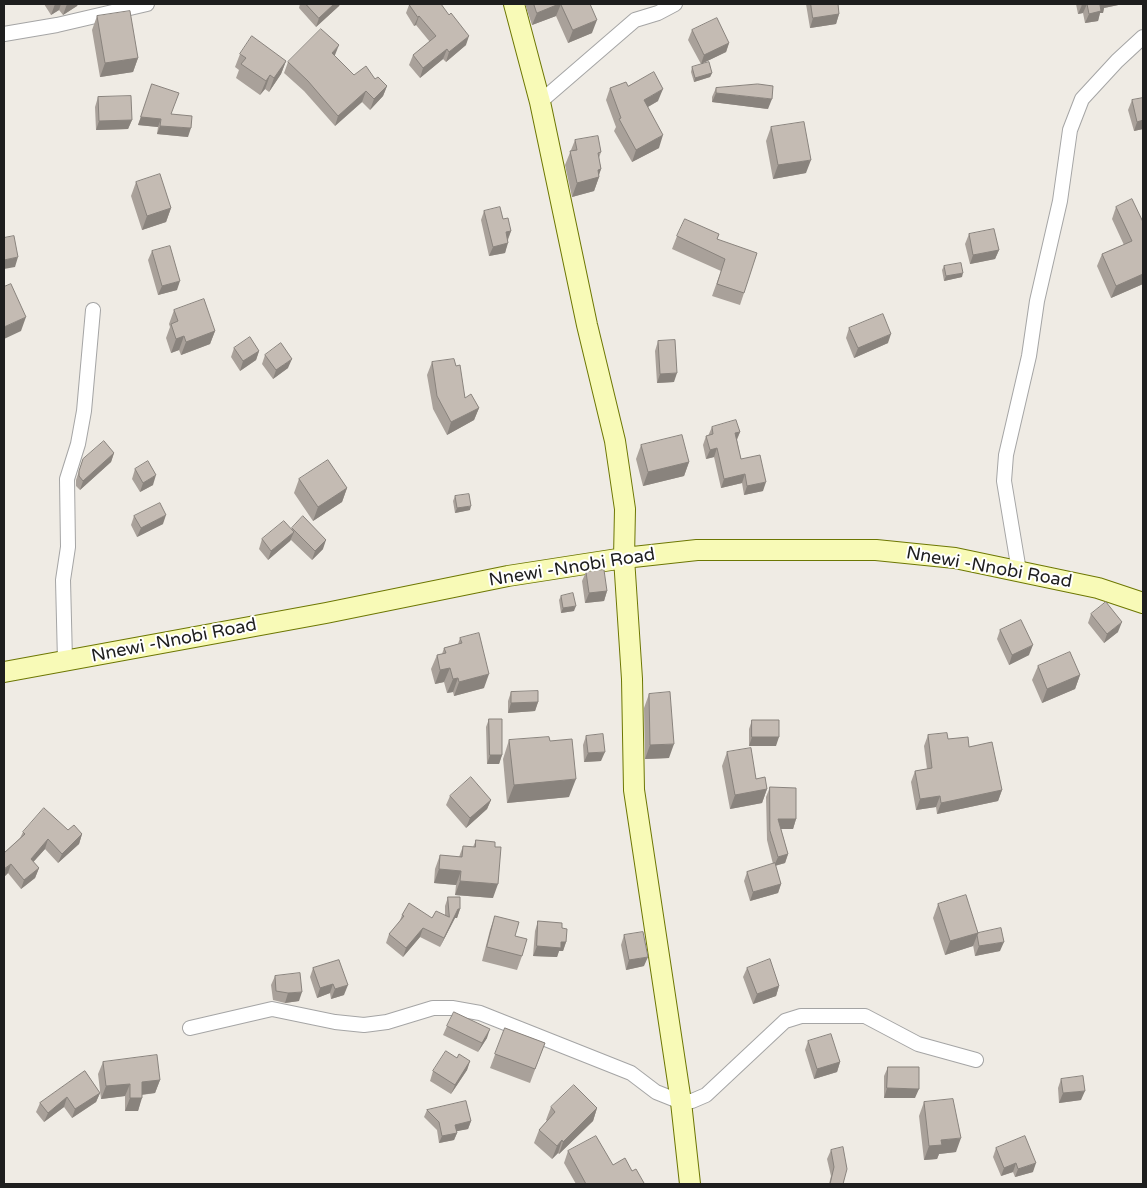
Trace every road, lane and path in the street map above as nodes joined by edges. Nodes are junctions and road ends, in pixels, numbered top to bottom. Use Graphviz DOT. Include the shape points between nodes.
graph roads {
  1 [pos="147,4"];
  2 [pos="514,4"];
  3 [pos="675,4"];
  4 [pos="4,34"];
  5 [pos="1143,37"];
  6 [pos="540,102"];
  7 [pos="93,310"];
  8 [pos="624,558"];
  9 [pos="1019,571"];
  10 [pos="1143,603"];
  11 [pos="65,661"];
  12 [pos="4,672"];
  13 [pos="190,1028"];
  14 [pos="976,1060"];
  15 [pos="681,1102"];
  16 [pos="690,1184"];
  1 -- 4 [label="street"];
  2 -- 6 [label="street"];
  3 -- 6 [label="street" via="658,14 635,20"];
  5 -- 9 [label="street" via="1082,99 1070,130 1060,200 1006,455 1004,481"];
  6 -- 8 [label="street" via="594,358 615,440 625,509"];
  7 -- 11 [label="street" via="84,411 67,478 68,546 63,580"];
  8 -- 9 [label="street, Nnewi -Nnobi Road" via="697,550 876,550 955,558"];
  8 -- 11 [label="street, Nnewi -Nnobi Road" via="508,576"];
  8 -- 15 [label="street" via="632,679 634,790"];
  9 -- 10 [label="street, Nnewi -Nnobi Road" via="1098,588"];
  11 -- 12 [label="street, Nnewi -Nnobi Road"];
  13 -- 15 [label="street" via="272,1009 364,1025 387,1022 432,1008 452,1008 480,1013 622,1069 637,1076 656,1092"];
  14 -- 15 [label="street" via="918,1044 865,1016 801,1016 786,1021 706,1095"];
  15 -- 16 [label="street"];
}
